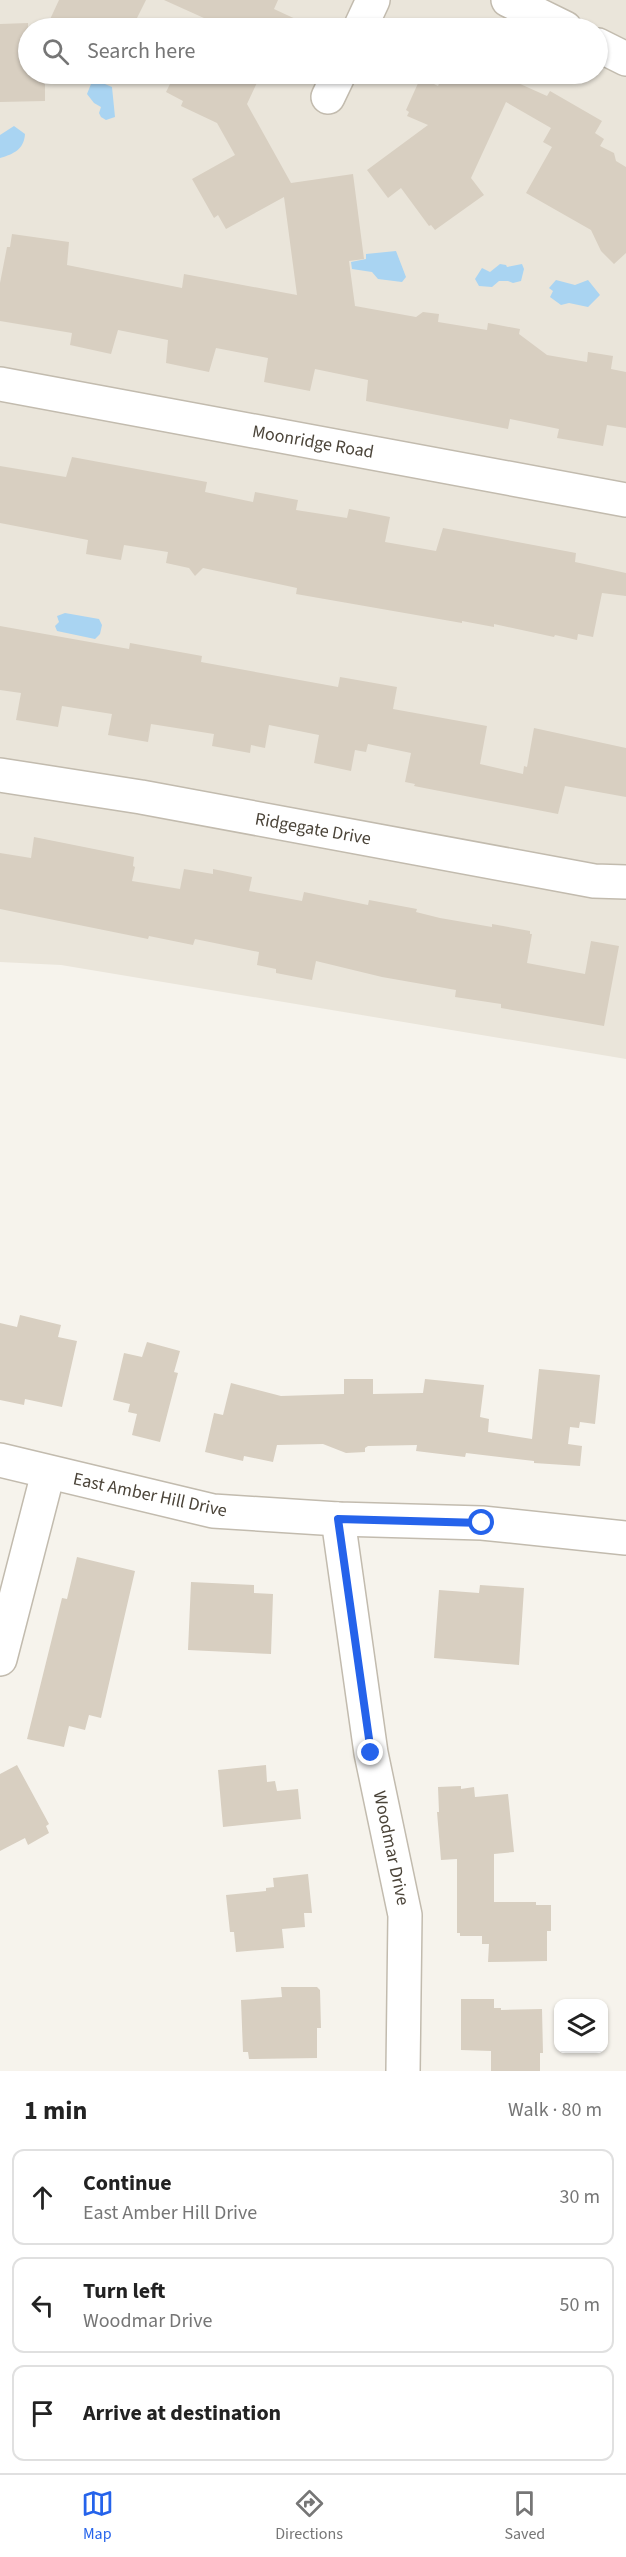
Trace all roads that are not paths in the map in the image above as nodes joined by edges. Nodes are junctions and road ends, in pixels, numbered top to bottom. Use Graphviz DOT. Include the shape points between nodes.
graph roads {
  1 [pos="373,0"];
  2 [pos="508,0"];
  3 [pos="365,18"];
  4 [pos="545,18"];
  5 [pos="608,50"];
  6 [pos="626,59"];
  7 [pos="0,384"];
  8 [pos="626,500"];
  9 [pos="0,775"];
  10 [pos="626,882"];
  11 [pos="0,1460"];
  12 [pos="48,1473"];
  13 [pos="338,1519"];
  14 [pos="626,1538"];
  15 [pos="0,1659"];
  16 [pos="403,2071"];
  1 -- 3 [label="street"];
  2 -- 4 [label="street"];
  5 -- 6 [label="street"];
  7 -- 8 [label="street, Moonridge Road"];
  9 -- 10 [label="street, Ridgegate Drive" via="594,880"];
  11 -- 12 [label="street, East Amber Hill Drive"];
  12 -- 13 [label="street, East Amber Hill Drive" via="213,1511"];
  12 -- 15 [label="street"];
  13 -- 14 [label="street, East Amber Hill Drive" via="482,1523"];
  13 -- 16 [label="street, Woodmar Drive" via="371,1753 405,1915"];
}
